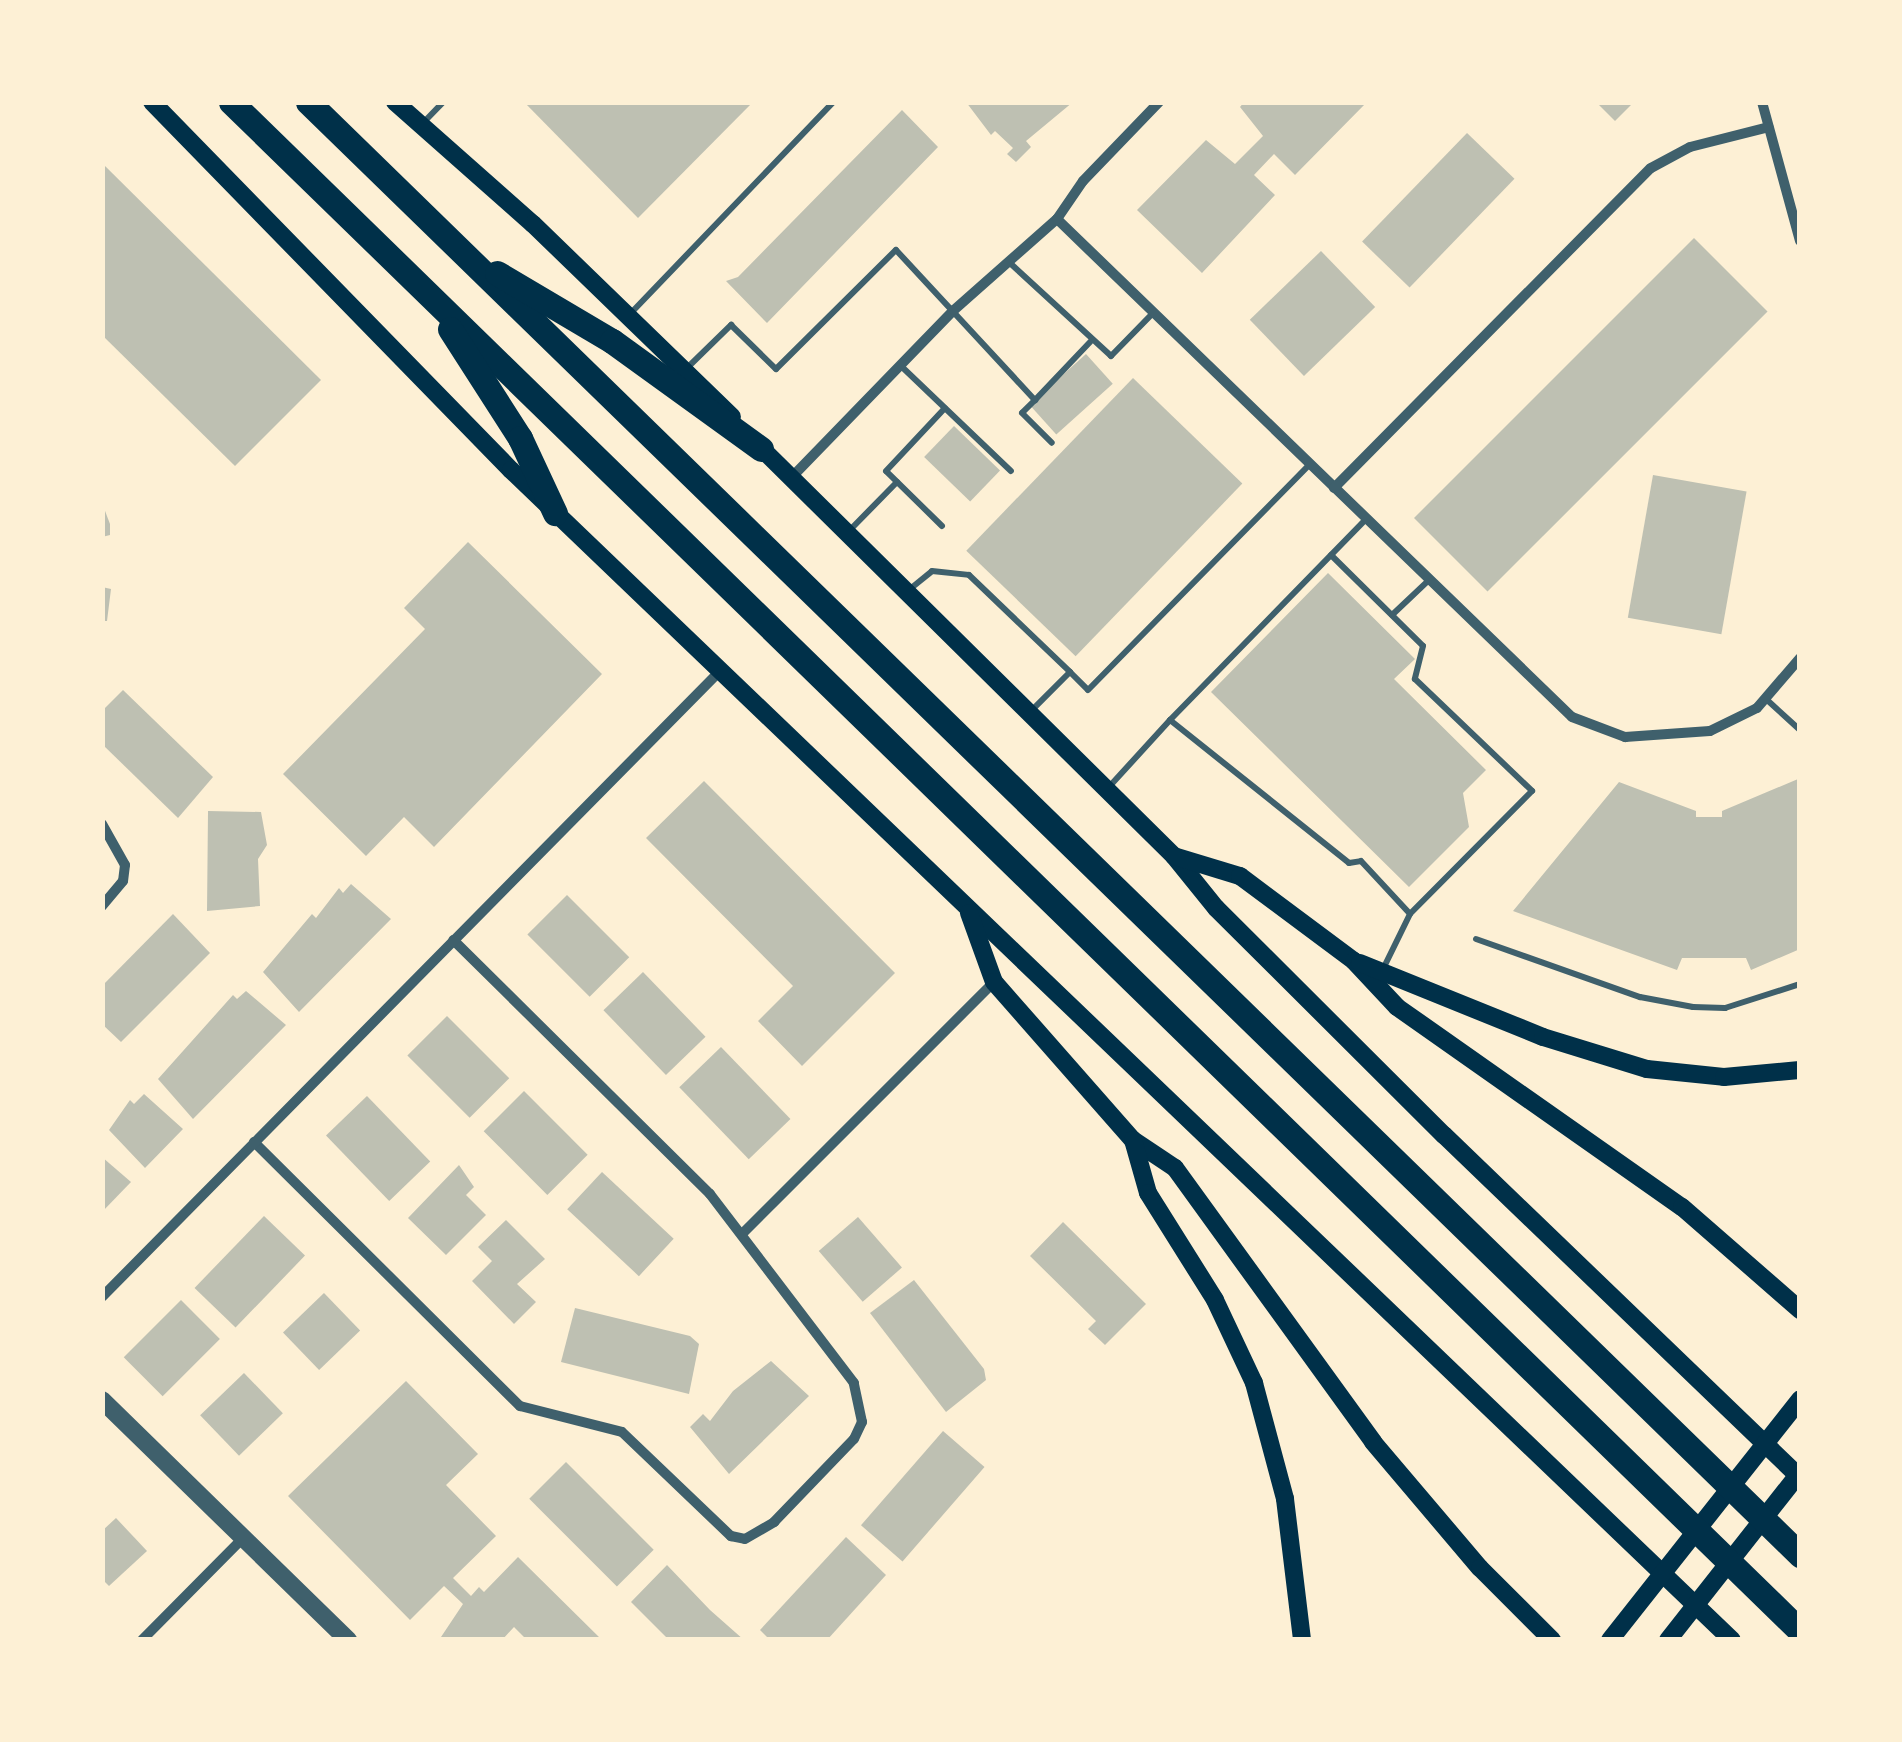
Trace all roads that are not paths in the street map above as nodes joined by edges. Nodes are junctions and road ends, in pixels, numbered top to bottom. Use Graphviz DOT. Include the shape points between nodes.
graph roads {
  1 [pos="152,102"];
  2 [pos="230,102"];
  3 [pos="308,102"];
  4 [pos="395,102"];
  5 [pos="443,102"];
  6 [pos="834,102"];
  7 [pos="1159,102"];
  8 [pos="1762,102"];
  9 [pos="420,126"];
  10 [pos="1769,128"];
  11 [pos="1057,219"];
  12 [pos="1800,241"];
  13 [pos="458,250"];
  14 [pos="1011,264"];
  15 [pos="426,291"];
  16 [pos="954,310"];
  17 [pos="1153,313"];
  18 [pos="629,314"];
  19 [pos="1090,342"];
  20 [pos="900,365"];
  21 [pos="686,369"];
  22 [pos="1034,400"];
  23 [pos="946,408"];
  24 [pos="1052,443"];
  25 [pos="761,448"];
  26 [pos="1310,464"];
  27 [pos="1011,472"];
  28 [pos="790,478"];
  29 [pos="897,482"];
  30 [pos="1334,488"];
  31 [pos="556,512"];
  32 [pos="1366,519"];
  33 [pos="942,526"];
  34 [pos="847,533"];
  35 [pos="1331,555"];
  36 [pos="1428,580"];
  37 [pos="907,591"];
  38 [pos="1392,615"];
  39 [pos="1800,658"];
  40 [pos="721,670"];
  41 [pos="1070,672"];
  42 [pos="1766,699"];
  43 [pos="1029,713"];
  44 [pos="1170,720"];
  45 [pos="1800,730"];
  46 [pos="1106,789"];
  47 [pos="102,824"];
  48 [pos="1174,856"];
  49 [pos="102,906"];
  50 [pos="966,907"];
  51 [pos="1410,914"];
  52 [pos="454,940"];
  53 [pos="1476,940"];
  54 [pos="1354,961"];
  55 [pos="1383,970"];
  56 [pos="994,982"];
  57 [pos="1800,984"];
  58 [pos="1800,1070"];
  59 [pos="1133,1140"];
  60 [pos="254,1142"];
  61 [pos="742,1234"];
  62 [pos="102,1296"];
  63 [pos="1800,1310"];
  64 [pos="1800,1399"];
  65 [pos="102,1400"];
  66 [pos="1800,1475"];
  67 [pos="242,1538"];
  68 [pos="1800,1555"];
  69 [pos="1800,1631"];
  70 [pos="142,1640"];
  71 [pos="348,1640"];
  72 [pos="1302,1640"];
  73 [pos="1552,1640"];
  74 [pos="1610,1640"];
  75 [pos="1668,1640"];
  76 [pos="1732,1640"];
  1 -- 31 [label="main road"];
  2 -- 15 [label="highway"];
  3 -- 13 [label="highway"];
  4 -- 9 [label="main road"];
  5 -- 9 [label="lane"];
  6 -- 18 [label="lane"];
  7 -- 11 [label="street" via="1082,180"];
  8 -- 10 [label="street"];
  9 -- 18 [label="main road"];
  10 -- 12 [label="street"];
  10 -- 30 [label="street" via="1690,146 1651,168"];
  11 -- 14 [label="street"];
  11 -- 17 [label="street"];
  13 -- 25 [label="highway" via="612,341"];
  13 -- 68 [label="highway"];
  14 -- 16 [label="street"];
  14 -- 19 [label="lane"];
  15 -- 31 [label="highway" via="520,438"];
  15 -- 69 [label="highway"];
  16 -- 20 [label="street"];
  16 -- 21 [label="lane" via="896,250 776,368 732,324"];
  16 -- 22 [label="lane"];
  17 -- 19 [label="lane" via="1110,356"];
  17 -- 26 [label="street"];
  18 -- 21 [label="main road"];
  19 -- 22 [label="lane"];
  20 -- 23 [label="lane"];
  20 -- 28 [label="street"];
  21 -- 25 [label="main road"];
  22 -- 24 [label="lane" via="1022,414"];
  23 -- 27 [label="lane"];
  23 -- 29 [label="lane" via="886,471"];
  25 -- 28 [label="main road"];
  26 -- 30 [label="street"];
  26 -- 41 [label="lane" via="1088,690"];
  28 -- 34 [label="main road"];
  29 -- 33 [label="lane"];
  29 -- 34 [label="lane"];
  30 -- 32 [label="street"];
  31 -- 40 [label="main road"];
  32 -- 35 [label="lane"];
  32 -- 36 [label="street"];
  34 -- 37 [label="main road"];
  35 -- 38 [label="lane"];
  35 -- 44 [label="lane"];
  36 -- 38 [label="lane"];
  36 -- 42 [label="street" via="1551,702 1597,730 1682,737 1736,720"];
  37 -- 41 [label="lane" via="932,571 969,575"];
  37 -- 43 [label="main road"];
  38 -- 51 [label="lane" via="1423,646 1415,680 1532,791"];
  39 -- 42 [label="street"];
  40 -- 50 [label="main road"];
  40 -- 52 [label="street"];
  41 -- 43 [label="lane"];
  42 -- 45 [label="lane"];
  43 -- 46 [label="main road"];
  44 -- 46 [label="lane"];
  44 -- 51 [label="lane" via="1349,863 1360,861"];
  46 -- 48 [label="main road"];
  47 -- 49 [label="street" via="125,865 122,881"];
  48 -- 54 [label="main road" via="1240,876"];
  48 -- 66 [label="main road" via="1323,1015"];
  50 -- 56 [label="main road"];
  50 -- 76 [label="main road"];
  51 -- 55 [label="lane"];
  52 -- 60 [label="street"];
  52 -- 61 [label="street" via="710,1194"];
  53 -- 57 [label="lane" via="1640,997 1693,1007 1725,1008"];
  54 -- 55 [label="main road"];
  54 -- 63 [label="main road" via="1397,1007 1650,1182"];
  55 -- 58 [label="main road" via="1544,1037 1647,1068 1724,1077"];
  56 -- 59 [label="main road"];
  56 -- 61 [label="street"];
  59 -- 72 [label="main road" via="1148,1193 1214,1300 1254,1383 1279,1468"];
  59 -- 73 [label="main road" via="1175,1168 1372,1442"];
  60 -- 61 [label="street" via="502,1393 542,1414 622,1432 731,1536 760,1534 854,1439 861,1401"];
  60 -- 62 [label="street"];
  64 -- 74 [label="main road"];
  65 -- 67 [label="street"];
  66 -- 75 [label="main road"];
  67 -- 70 [label="street"];
  67 -- 71 [label="street"];
}
